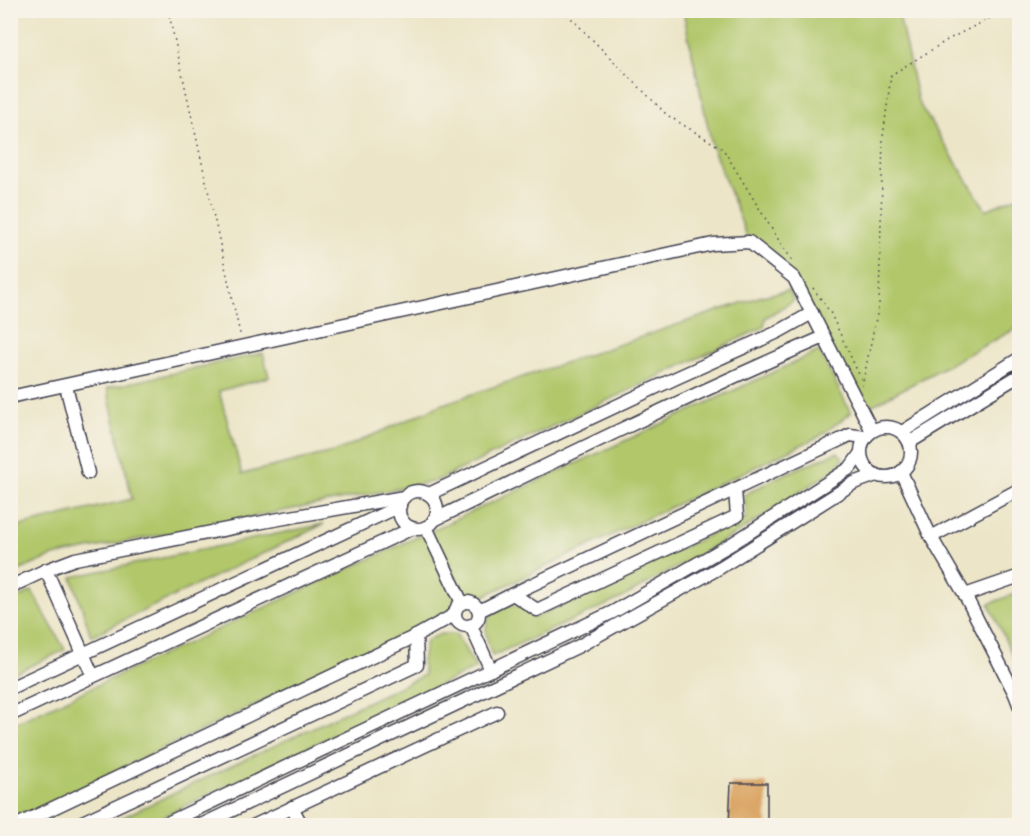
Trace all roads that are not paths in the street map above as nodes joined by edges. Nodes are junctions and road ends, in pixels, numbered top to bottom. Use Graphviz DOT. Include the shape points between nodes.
graph roads {
  1 [pos="812,314"];
  2 [pos="824,337"];
  3 [pos="1020,358"];
  4 [pos="1020,375"];
  5 [pos="66,386"];
  6 [pos="10,397"];
  7 [pos="902,432"];
  8 [pos="869,434"];
  9 [pos="910,442"];
  10 [pos="860,453"];
  11 [pos="901,472"];
  12 [pos="88,473"];
  13 [pos="876,475"];
  14 [pos="1020,489"];
  15 [pos="735,490"];
  16 [pos="429,495"];
  17 [pos="402,502"];
  18 [pos="424,525"];
  19 [pos="931,537"];
  20 [pos="46,570"];
  21 [pos="1020,576"];
  22 [pos="10,587"];
  23 [pos="513,594"];
  24 [pos="965,595"];
  25 [pos="462,603"];
  26 [pos="479,611"];
  27 [pos="454,615"];
  28 [pos="471,626"];
  29 [pos="416,636"];
  30 [pos="84,653"];
  31 [pos="491,670"];
  32 [pos="93,676"];
  33 [pos="10,688"];
  34 [pos="1020,707"];
  35 [pos="497,712"];
  36 [pos="10,715"];
  37 [pos="292,807"];
  38 [pos="33,822"];
  39 [pos="15,825"];
  40 [pos="74,825"];
  41 [pos="161,825"];
  42 [pos="199,825"];
  43 [pos="253,825"];
  44 [pos="302,825"];
  1 -- 2 [label="street"];
  1 -- 5 [label="street" via="794,279 749,242 713,244"];
  1 -- 16 [label="street"];
  2 -- 8 [label="street"];
  2 -- 18 [label="street"];
  3 -- 7 [label="street"];
  4 -- 9 [label="street"];
  5 -- 6 [label="street"];
  5 -- 12 [label="street"];
  7 -- 8 [label="street" via="887,426"];
  7 -- 9 [label="street"];
  8 -- 10 [label="street"];
  8 -- 15 [label="street" via="850,435"];
  9 -- 11 [label="street" via="910,459"];
  10 -- 13 [label="street" via="865,467"];
  10 -- 31 [label="street" via="850,468 733,543 613,612"];
  11 -- 13 [label="street" via="885,477"];
  11 -- 19 [label="street"];
  13 -- 42 [label="street" via="854,483 721,567 579,646"];
  14 -- 19 [label="street"];
  15 -- 23 [label="street"];
  15 -- 23 [label="street" via="737,516 537,610"];
  16 -- 17 [label="street" via="417,491"];
  16 -- 18 [label="street" via="437,512"];
  17 -- 18 [label="street" via="400,517 404,522"];
  17 -- 20 [label="street" via="257,523 75,559"];
  17 -- 30 [label="street"];
  18 -- 25 [label="street"];
  18 -- 32 [label="street"];
  19 -- 24 [label="street"];
  20 -- 22 [label="street"];
  20 -- 30 [label="street"];
  21 -- 24 [label="street"];
  23 -- 26 [label="street"];
  24 -- 34 [label="street"];
  25 -- 26 [label="street" via="472,603"];
  25 -- 27 [label="street"];
  26 -- 28 [label="street" via="478,620"];
  27 -- 28 [label="street" via="458,623"];
  27 -- 29 [label="street"];
  28 -- 31 [label="street"];
  29 -- 38 [label="street"];
  29 -- 40 [label="street" via="417,665"];
  30 -- 32 [label="street"];
  30 -- 33 [label="street"];
  31 -- 41 [label="street"];
  32 -- 36 [label="street"];
  35 -- 37 [label="street"];
  37 -- 43 [label="street"];
  37 -- 44 [label="street"];
  38 -- 39 [label="street"];
}
